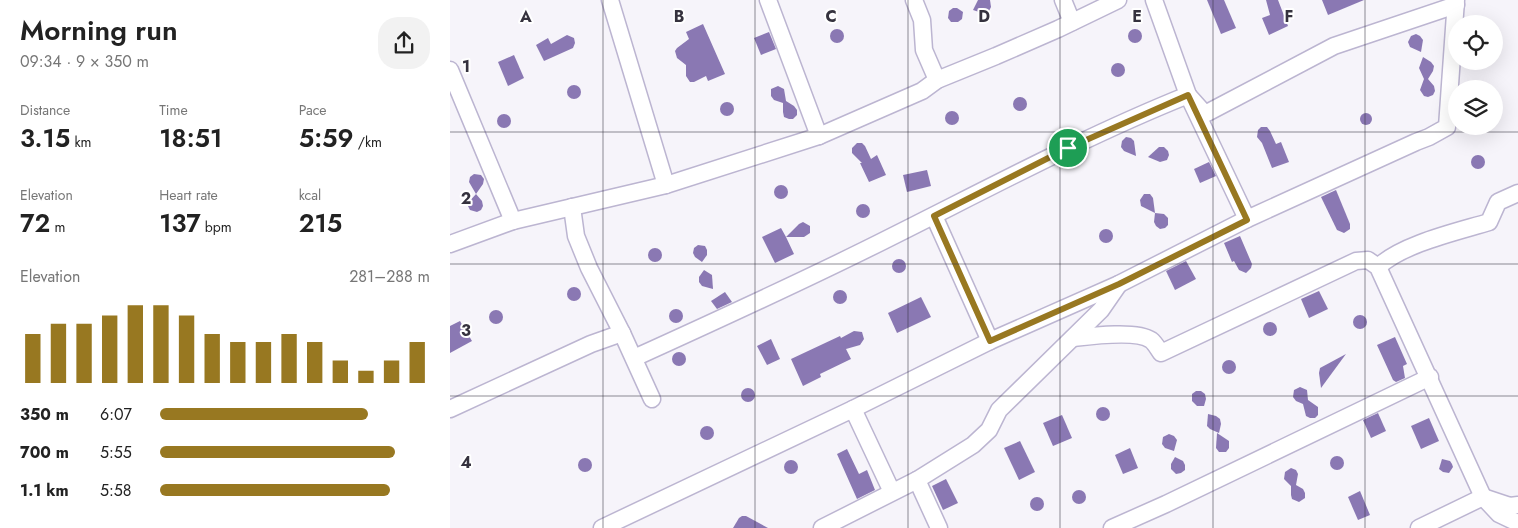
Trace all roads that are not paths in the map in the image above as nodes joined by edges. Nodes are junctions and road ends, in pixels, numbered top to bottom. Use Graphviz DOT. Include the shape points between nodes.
graph roads {
  1 [pos="610,0"];
  2 [pos="768,0"];
  3 [pos="914,0"];
  4 [pos="1063,0"];
  5 [pos="1118,0"];
  6 [pos="1154,0"];
  7 [pos="1456,3"];
  8 [pos="1072,22"];
  9 [pos="450,70"];
  10 [pos="937,80"];
  11 [pos="1188,95"];
  12 [pos="819,136"];
  13 [pos="666,185"];
  14 [pos="1518,193"];
  15 [pos="572,207"];
  16 [pos="934,216"];
  17 [pos="1247,220"];
  18 [pos="513,221"];
  19 [pos="450,244"];
  20 [pos="1378,267"];
  21 [pos="1119,284"];
  22 [pos="622,333"];
  23 [pos="1073,338"];
  24 [pos="990,341"];
  25 [pos="634,358"];
  26 [pos="1430,377"];
  27 [pos="652,399"];
  28 [pos="450,409"];
  29 [pos="853,410"];
  30 [pos="917,480"];
  31 [pos="892,492"];
  32 [pos="1483,497"];
  33 [pos="1518,505"];
  34 [pos="1518,524"];
  35 [pos="602,528"];
  36 [pos="822,528"];
  37 [pos="940,528"];
  38 [pos="1112,528"];
  39 [pos="1419,528"];
  1 -- 13 [label="street"];
  2 -- 12 [label="street"];
  3 -- 10 [label="street" via="922,20 924,50"];
  4 -- 8 [label="street"];
  5 -- 8 [label="street"];
  6 -- 11 [label="street"];
  7 -- 11 [label="street" via="1334,46 1205,114"];
  7 -- 17 [label="street" via="1447,127"];
  8 -- 10 [label="street"];
  9 -- 18 [label="street"];
  10 -- 12 [label="street" via="922,91"];
  11 -- 16 [label="street" via="1068,148"];
  11 -- 17 [label="street"];
  12 -- 13 [label="street"];
  13 -- 15 [label="street"];
  14 -- 20 [label="street" via="1498,202 1488,222 1403,251"];
  15 -- 18 [label="street"];
  15 -- 22 [label="street" via="576,236"];
  16 -- 24 [label="street"];
  16 -- 25 [label="street"];
  17 -- 21 [label="street"];
  18 -- 19 [label="street"];
  20 -- 23 [label="street" via="1368,260 1356,261 1161,353 1151,340 1133,335"];
  20 -- 26 [label="street"];
  21 -- 23 [label="street" via="1102,310"];
  21 -- 24 [label="street"];
  22 -- 25 [label="street"];
  22 -- 28 [label="street"];
  23 -- 30 [label="street" via="998,410 989,430 973,445"];
  24 -- 29 [label="street"];
  25 -- 27 [label="street"];
  26 -- 32 [label="street"];
  26 -- 38 [label="street"];
  29 -- 31 [label="street"];
  29 -- 35 [label="street"];
  30 -- 31 [label="street"];
  30 -- 37 [label="street"];
  31 -- 36 [label="street"];
  32 -- 33 [label="street" via="1510,506"];
  32 -- 34 [label="street" via="1499,514"];
  32 -- 39 [label="street"];
}
